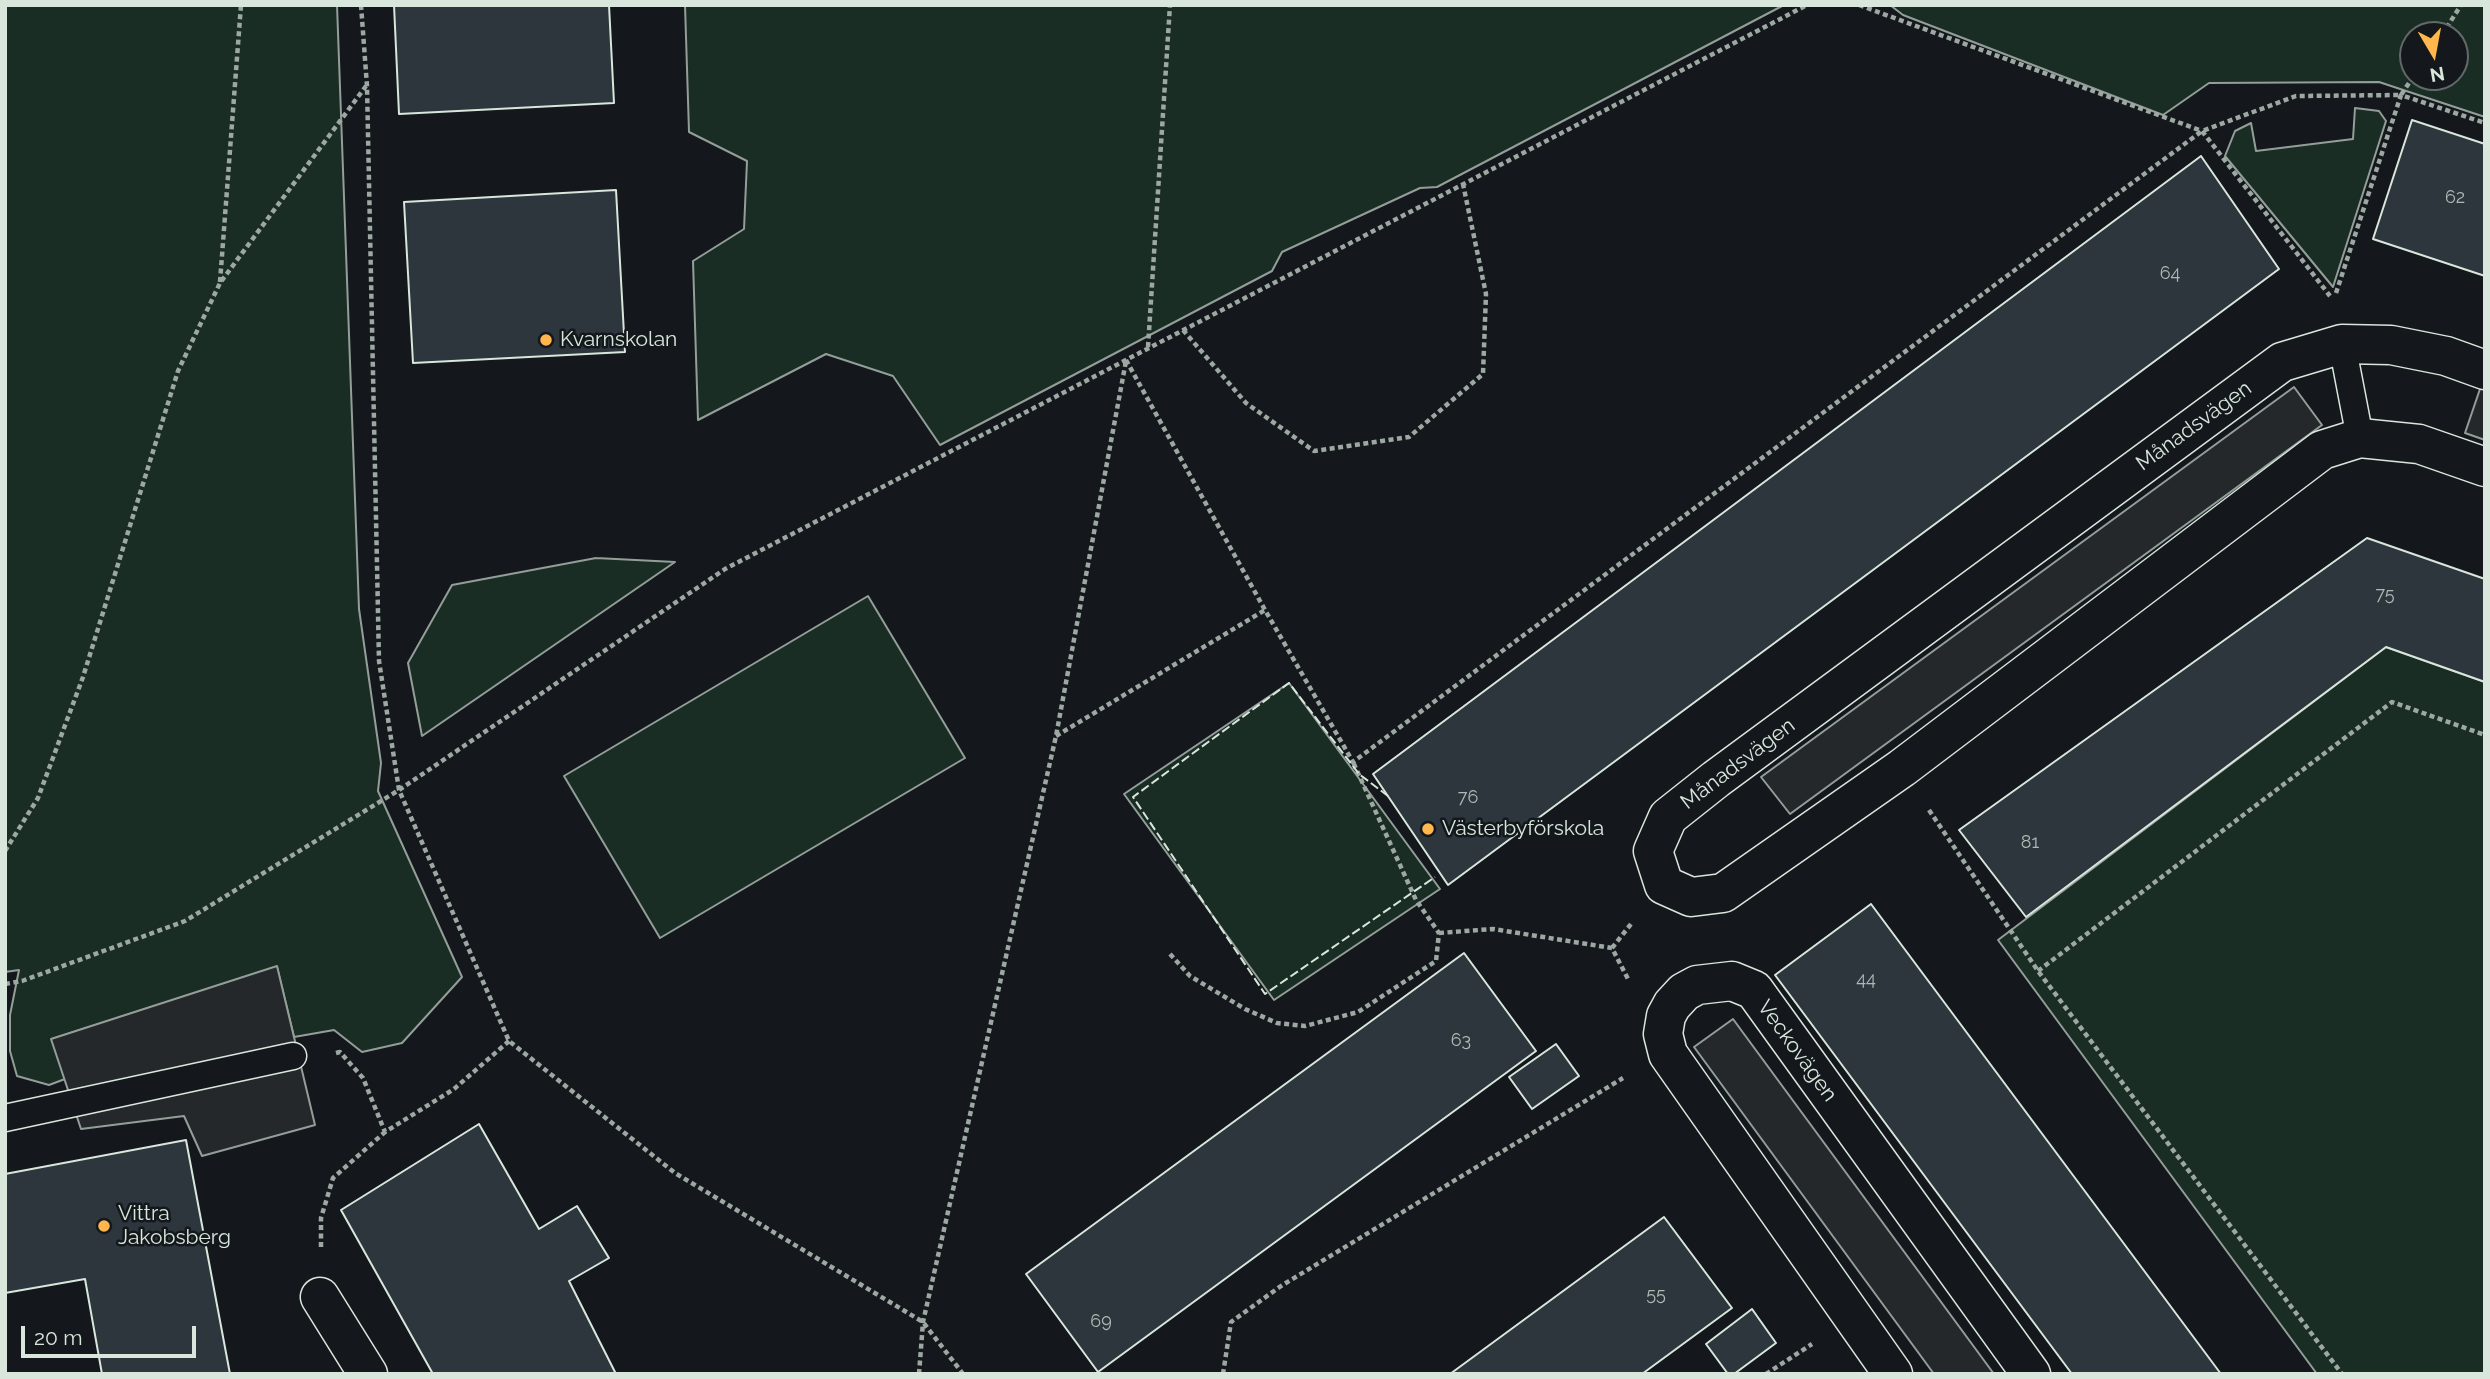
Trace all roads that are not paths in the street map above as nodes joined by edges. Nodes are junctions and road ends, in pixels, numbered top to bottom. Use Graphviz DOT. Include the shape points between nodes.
graph roads {
  1 [pos="2343,344"];
  2 [pos="2485,370"];
  3 [pos="2360,438"];
  4 [pos="2485,467"];
  5 [pos="293,1056"];
  6 [pos="5,1118"];
  7 [pos="320,1297"];
  8 [pos="368,1374"];
  9 [pos="1893,1374"];
  10 [pos="2031,1374"];
  1 -- 2 [label="street, Månadsvägen" via="2391,345 2446,356"];
  1 -- 3 [label="lane"];
  1 -- 3 [label="street, Månadsvägen" via="2282,362 1668,817 1653,850 1664,885 1691,897 1723,892 1902,768 2322,450"];
  3 -- 4 [label="street, Månadsvägen" via="2419,444"];
  5 -- 6 [label="lane"];
  7 -- 8 [label="street"];
  9 -- 10 [label="street, Veckovägen" via="1668,1054 1663,1034 1666,1016 1684,992 1698,985 1732,981 1754,990"];
}
